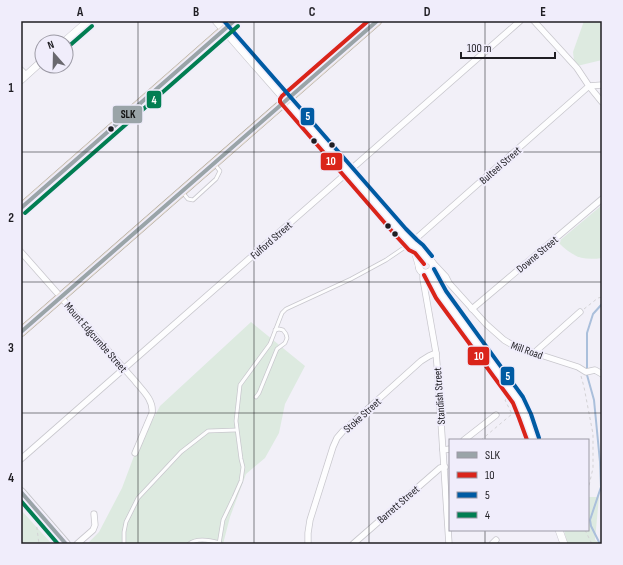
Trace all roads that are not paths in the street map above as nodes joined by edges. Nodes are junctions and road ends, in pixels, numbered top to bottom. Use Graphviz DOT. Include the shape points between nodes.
graph roads {
  1 [pos="88,21"];
  2 [pos="216,21"];
  3 [pos="234,21"];
  4 [pos="377,21"];
  5 [pos="520,21"];
  6 [pos="534,21"];
  7 [pos="224,30"];
  8 [pos="73,34"];
  9 [pos="34,67"];
  10 [pos="23,75"];
  11 [pos="602,85"];
  12 [pos="589,86"];
  13 [pos="286,101"];
  14 [pos="602,102"];
  15 [pos="214,164"];
  16 [pos="348,172"];
  17 [pos="182,192"];
  18 [pos="602,199"];
  19 [pos="21,208"];
  20 [pos="412,244"];
  21 [pos="21,252"];
  22 [pos="430,261"];
  23 [pos="419,265"];
  24 [pos="428,272"];
  25 [pos="449,283"];
  26 [pos="61,298"];
  27 [pos="472,309"];
  28 [pos="580,312"];
  29 [pos="275,330"];
  30 [pos="21,332"];
  31 [pos="436,352"];
  32 [pos="534,353"];
  33 [pos="124,370"];
  34 [pos="602,374"];
  35 [pos="256,396"];
  36 [pos="496,415"];
  37 [pos="236,430"];
  38 [pos="465,439"];
  39 [pos="533,439"];
  40 [pos="449,449"];
  41 [pos="443,450"];
  42 [pos="135,453"];
  43 [pos="21,460"];
  44 [pos="445,467"];
  45 [pos="21,492"];
  46 [pos="94,514"];
  47 [pos="449,529"];
  48 [pos="449,531"];
  49 [pos="559,531"];
  50 [pos="220,543"];
  51 [pos="66,544"];
  52 [pos="77,544"];
  53 [pos="124,544"];
  54 [pos="189,544"];
  55 [pos="308,544"];
  56 [pos="353,544"];
  57 [pos="450,544"];
  58 [pos="564,544"];
  1 -- 8 [label="street"];
  2 -- 7 [label="street"];
  3 -- 7 [label="main road"];
  4 -- 13 [label="main road"];
  5 -- 16 [label="street, Fulford Street"];
  6 -- 12 [label="street" via="577,68"];
  7 -- 13 [label="street"];
  7 -- 19 [label="main road"];
  9 -- 10 [label="street"];
  11 -- 12 [label="street"];
  12 -- 14 [label="street"];
  12 -- 20 [label="street, Bulteel Street"];
  13 -- 15 [label="main road"];
  13 -- 16 [label="street"];
  15 -- 17 [label="main road"];
  15 -- 17 [label="lane" via="220,171 216,179 193,200 188,199"];
  16 -- 20 [label="street"];
  16 -- 33 [label="street, Fulford Street"];
  17 -- 26 [label="main road"];
  18 -- 27 [label="street, Downe Street"];
  20 -- 22 [label="street"];
  20 -- 23 [label="street"];
  20 -- 29 [label="lane" via="351,279 286,309"];
  21 -- 26 [label="street, Mount Edgcumbe Street"];
  22 -- 23 [label="street" via="423,260"];
  22 -- 24 [label="street" via="433,267"];
  22 -- 25 [label="street, Mill Road"];
  23 -- 24 [label="street" via="420,270"];
  24 -- 25 [label="street, Mill Road"];
  24 -- 31 [label="street, Standish Street" via="422,279"];
  24 -- 39 [label="street" via="514,395 522,408"];
  25 -- 27 [label="street, Mill Road"];
  26 -- 30 [label="main road"];
  26 -- 33 [label="street, Mount Edgcumbe Street"];
  27 -- 32 [label="street, Mill Road" via="504,340"];
  28 -- 32 [label="street"];
  29 -- 35 [label="lane" via="283,330 287,338 277,349"];
  29 -- 37 [label="lane" via="270,344 240,385"];
  31 -- 41 [label="street, Standish Street"];
  31 -- 55 [label="street, Stoke Street" via="421,361 337,438 310,520"];
  32 -- 34 [label="street, Mill Road" via="586,372 595,370"];
  33 -- 42 [label="street, Mount Edgcumbe Street" via="147,396 152,407 152,413"];
  33 -- 43 [label="street, Fulford Street"];
  36 -- 38 [label="street"];
  37 -- 50 [label="lane" via="243,467 241,481 223,520"];
  37 -- 53 [label="lane" via="208,431 180,452 138,498 126,522"];
  40 -- 41 [label="street"];
  41 -- 44 [label="street, Standish Street"];
  44 -- 47 [label="street, Standish Street"];
  44 -- 56 [label="street, Barrett Street" via="440,468"];
  45 -- 51 [label="main road"];
  46 -- 52 [label="street" via="93,530"];
  48 -- 57 [label="street, Standish Street"];
  49 -- 58 [label="street"];
  50 -- 54 [label="lane" via="209,539 193,540"];
}
